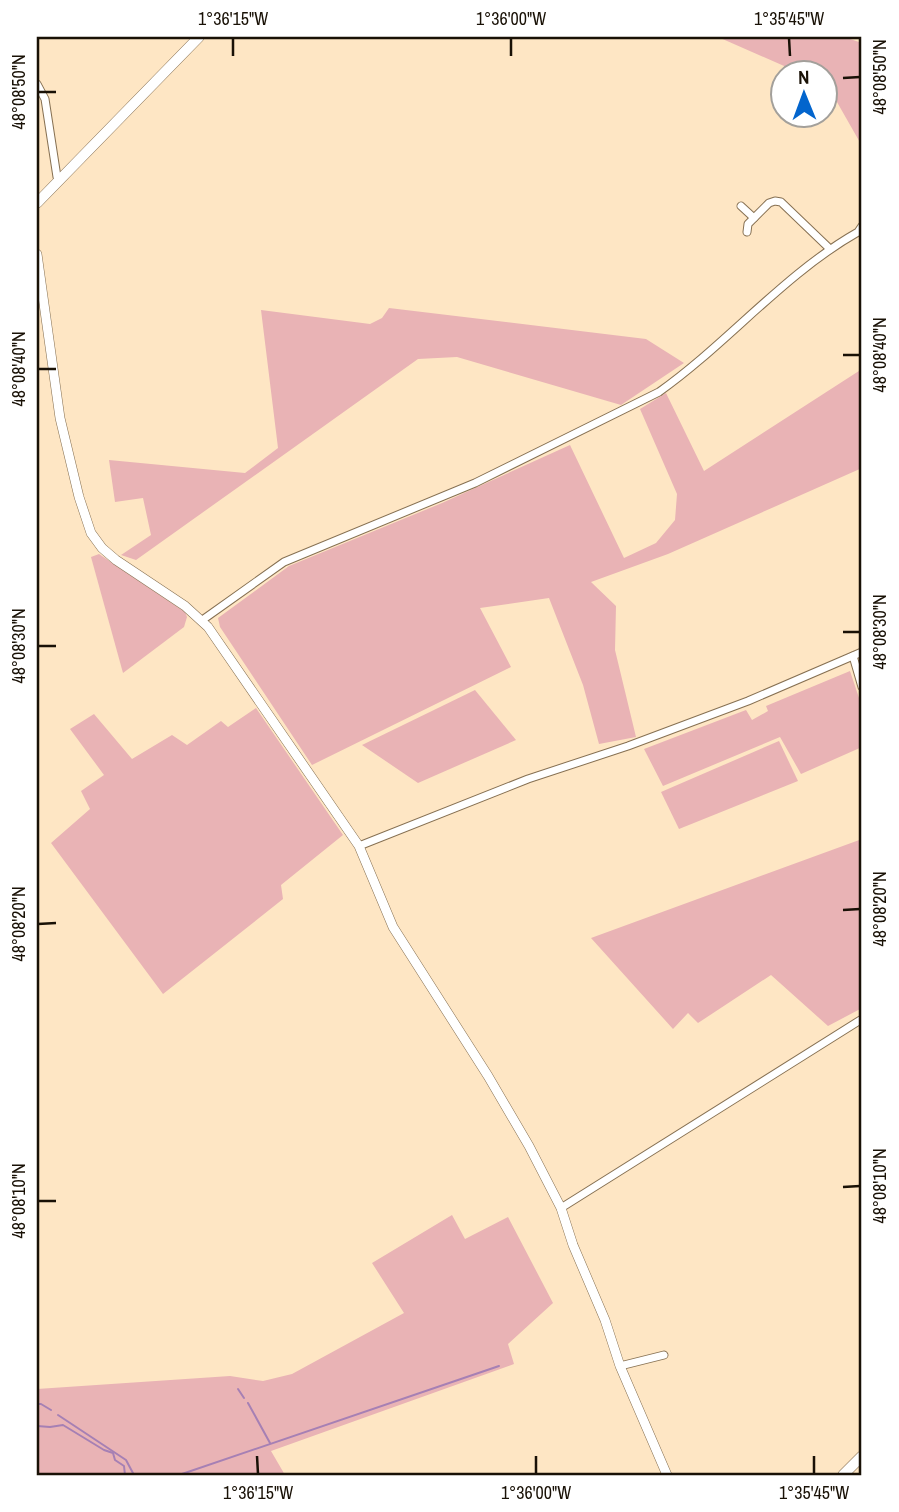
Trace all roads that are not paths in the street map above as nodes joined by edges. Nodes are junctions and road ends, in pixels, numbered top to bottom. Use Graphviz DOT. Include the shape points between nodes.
graph roads {
  1 [pos="199,37"];
  2 [pos="37,84"];
  3 [pos="64,179"];
  4 [pos="39,205"];
  5 [pos="741,206"];
  6 [pos="754,218"];
  7 [pos="862,226"];
  8 [pos="747,232"];
  9 [pos="830,249"];
  10 [pos="37,254"];
  11 [pos="201,621"];
  12 [pos="862,652"];
  13 [pos="853,656"];
  14 [pos="862,687"];
  15 [pos="359,846"];
  16 [pos="862,1019"];
  17 [pos="561,1208"];
  18 [pos="664,1355"];
  19 [pos="620,1366"];
  20 [pos="862,1456"];
  21 [pos="667,1475"];
  22 [pos="843,1475"];
  1 -- 3 [label="main road"];
  2 -- 3 [label="street" via="46,99 57,177"];
  3 -- 4 [label="main road"];
  5 -- 6 [label="street"];
  6 -- 8 [label="street"];
  6 -- 9 [label="street" via="772,201 781,202"];
  7 -- 9 [label="street"];
  9 -- 11 [label="street" via="659,392 475,483 284,562"];
  10 -- 11 [label="street" via="60,418 91,533 116,560"];
  11 -- 15 [label="street"];
  12 -- 13 [label="street"];
  13 -- 14 [label="street"];
  13 -- 15 [label="street" via="748,701 528,779"];
  15 -- 17 [label="street" via="393,927 510,1112"];
  16 -- 17 [label="street"];
  17 -- 19 [label="street"];
  18 -- 19 [label="street"];
  19 -- 21 [label="street"];
  20 -- 22 [label="main road"];
}
